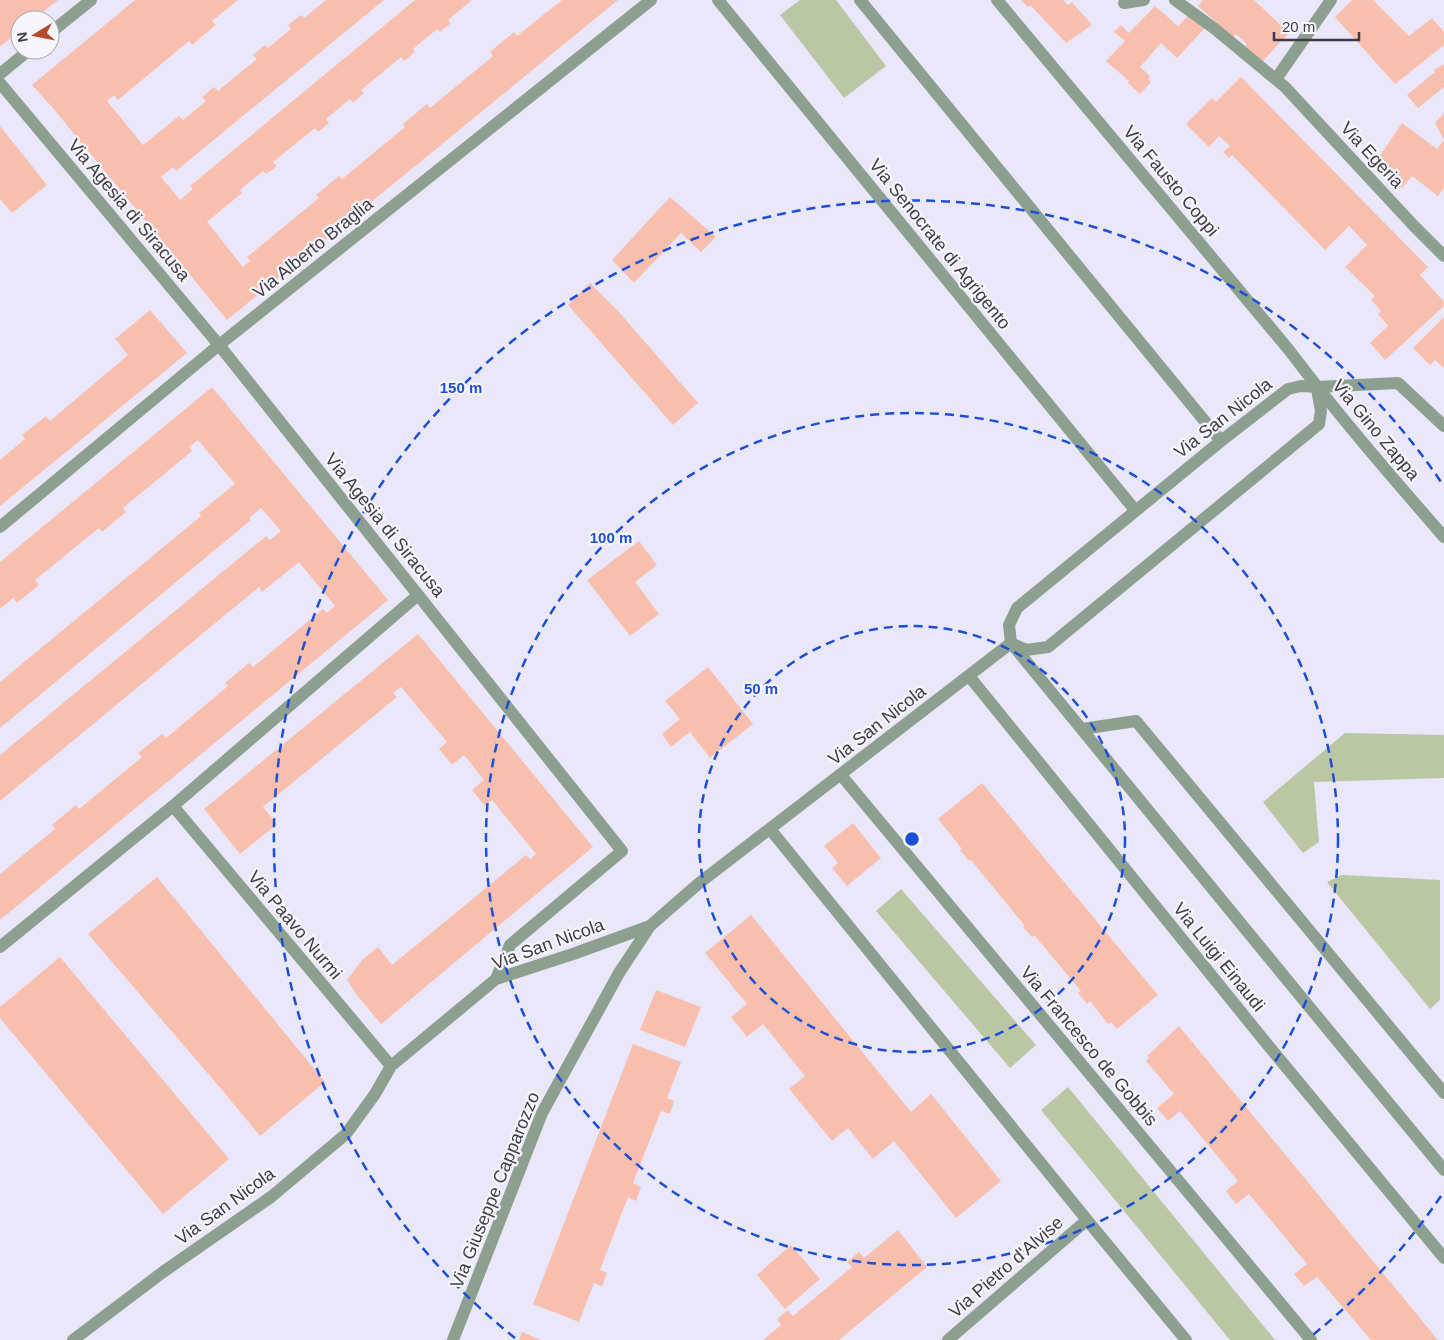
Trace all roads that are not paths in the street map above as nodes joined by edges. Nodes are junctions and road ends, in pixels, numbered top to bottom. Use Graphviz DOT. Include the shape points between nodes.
graph roads {
  1 [pos="91,0"];
  2 [pos="651,0"];
  3 [pos="718,0"];
  4 [pos="860,0"];
  5 [pos="997,0"];
  6 [pos="1144,0"];
  7 [pos="1175,0"];
  8 [pos="1331,0"];
  9 [pos="1124,3"];
  10 [pos="60,25"];
  11 [pos="18,60"];
  12 [pos="0,74"];
  13 [pos="1276,79"];
  14 [pos="0,83"];
  15 [pos="1444,256"];
  16 [pos="219,346"];
  17 [pos="1317,387"];
  18 [pos="1444,426"];
  19 [pos="1220,441"];
  20 [pos="1135,510"];
  21 [pos="0,528"];
  22 [pos="1444,537"];
  23 [pos="418,595"];
  24 [pos="1012,643"];
  25 [pos="969,676"];
  26 [pos="1082,729"];
  27 [pos="841,775"];
  28 [pos="172,806"];
  29 [pos="770,829"];
  30 [pos="650,926"];
  31 [pos="0,948"];
  32 [pos="496,979"];
  33 [pos="391,1066"];
  34 [pos="1444,1093"];
  35 [pos="1444,1170"];
  36 [pos="1087,1220"];
  37 [pos="1444,1258"];
  38 [pos="73,1340"];
  39 [pos="453,1340"];
  40 [pos="948,1340"];
  41 [pos="1186,1340"];
  42 [pos="1311,1340"];
  1 -- 10 [label="street"];
  2 -- 16 [label="street, Via Alberto Braglia"];
  3 -- 20 [label="street, Via Senocrate di Agrigento"];
  4 -- 19 [label="street"];
  5 -- 17 [label="street, Via Fausto Coppi"];
  6 -- 9 [label="street"];
  7 -- 13 [label="street, Via Egeria" via="1215,28"];
  8 -- 13 [label="street"];
  11 -- 12 [label="street"];
  13 -- 15 [label="street, Via Egeria"];
  14 -- 16 [label="street, Via Agesia di Siracusa"];
  16 -- 21 [label="street, Via Alberto Braglia"];
  16 -- 23 [label="street, Via Agesia di Siracusa"];
  17 -- 18 [label="street, Via Gino Zappa" via="1398,383"];
  17 -- 19 [label="street, Via San Nicola" via="1288,389"];
  17 -- 22 [label="street, Via Gino Zappa"];
  17 -- 24 [label="street" via="1321,411 1319,424 1048,647 1026,650"];
  19 -- 20 [label="street, Via San Nicola"];
  20 -- 24 [label="street, Via San Nicola" via="1017,608 1009,625"];
  23 -- 28 [label="street"];
  23 -- 32 [label="street, Via Agesia di Siracusa" via="622,851 510,945"];
  24 -- 25 [label="street, Via San Nicola"];
  24 -- 26 [label="street"];
  25 -- 27 [label="street, Via San Nicola"];
  25 -- 37 [label="street, Via Luigi Einaudi"];
  26 -- 34 [label="street" via="1136,721"];
  26 -- 35 [label="street"];
  27 -- 29 [label="street, Via San Nicola"];
  27 -- 42 [label="street, Via Francesco de Gobbis"];
  28 -- 31 [label="street"];
  28 -- 33 [label="street, Via Paavo Nurmi"];
  29 -- 30 [label="street, Via San Nicola"];
  29 -- 36 [label="street"];
  30 -- 32 [label="street, Via San Nicola"];
  30 -- 39 [label="street, Via Giuseppe Capparozzo" via="619,973 542,1114"];
  32 -- 33 [label="street, Via San Nicola"];
  33 -- 38 [label="street, Via San Nicola" via="346,1134 271,1197"];
  36 -- 40 [label="street, Via Pietro d'Alvise"];
  36 -- 41 [label="street"];
}
